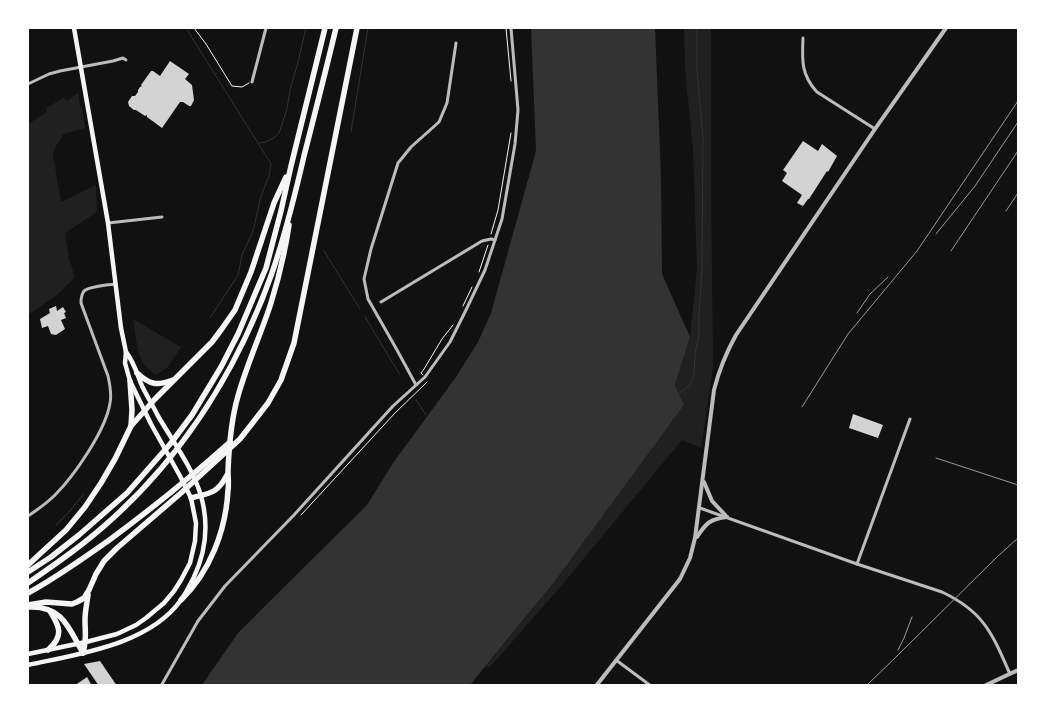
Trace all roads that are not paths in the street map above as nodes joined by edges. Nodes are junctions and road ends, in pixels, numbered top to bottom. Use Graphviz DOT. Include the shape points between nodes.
graph roads {
  1 [pos="74,28"];
  2 [pos="266,28"];
  3 [pos="325,28"];
  4 [pos="336,28"];
  5 [pos="357,28"];
  6 [pos="511,28"];
  7 [pos="946,28"];
  8 [pos="803,38"];
  9 [pos="456,43"];
  10 [pos="126,60"];
  11 [pos="81,67"];
  12 [pos="252,82"];
  13 [pos="28,84"];
  14 [pos="875,129"];
  15 [pos="291,166"];
  16 [pos="294,200"];
  17 [pos="162,217"];
  18 [pos="108,223"];
  19 [pos="495,240"];
  20 [pos="116,284"];
  21 [pos="381,302"];
  22 [pos="126,352"];
  23 [pos="137,373"];
  24 [pos="175,379"];
  25 [pos="130,381"];
  26 [pos="416,385"];
  27 [pos="151,404"];
  28 [pos="144,411"];
  29 [pos="910,419"];
  30 [pos="254,421"];
  31 [pos="131,426"];
  32 [pos="228,473"];
  33 [pos="703,481"];
  34 [pos="200,493"];
  35 [pos="191,498"];
  36 [pos="700,508"];
  37 [pos="28,516"];
  38 [pos="727,517"];
  39 [pos="695,538"];
  40 [pos="857,564"];
  41 [pos="28,565"];
  42 [pos="28,572"];
  43 [pos="28,583"];
  44 [pos="89,590"];
  45 [pos="28,593"];
  46 [pos="181,600"];
  47 [pos="28,606"];
  48 [pos="48,610"];
  49 [pos="86,642"];
  50 [pos="78,644"];
  51 [pos="48,650"];
  52 [pos="83,653"];
  53 [pos="28,654"];
  54 [pos="616,660"];
  55 [pos="28,665"];
  56 [pos="1018,670"];
  57 [pos="1010,674"];
  58 [pos="161,686"];
  59 [pos="596,686"];
  60 [pos="651,686"];
  61 [pos="984,686"];
  1 -- 11 [label="main road"];
  2 -- 12 [label="street"];
  3 -- 15 [label="highway"];
  4 -- 16 [label="highway"];
  5 -- 30 [label="highway" via="294,343 281,380"];
  6 -- 19 [label="street" via="518,110 502,219"];
  7 -- 14 [label="street"];
  8 -- 14 [label="street" via="802,62 812,86"];
  9 -- 26 [label="street" via="447,103 439,122 398,163 364,279 368,299"];
  10 -- 11 [label="street"];
  11 -- 13 [label="street" via="49,74"];
  11 -- 18 [label="main road"];
  14 -- 33 [label="street" via="726,352 714,390"];
  15 -- 24 [label="highway" via="234,310 212,342"];
  15 -- 42 [label="highway" via="266,268 222,367 192,415 127,493 79,535"];
  16 -- 32 [label="highway" via="284,260 238,396"];
  16 -- 43 [label="highway" via="272,273 248,334 209,404 178,448 129,503 83,543"];
  17 -- 18 [label="street"];
  18 -- 20 [label="main road"];
  19 -- 21 [label="street" via="482,241"];
  19 -- 26 [label="street" via="485,270 450,342"];
  20 -- 22 [label="main road"];
  20 -- 37 [label="street" via="88,288 81,303 108,376 110,404 105,419 68,481 47,503"];
  22 -- 23 [label="main road"];
  22 -- 25 [label="main road"];
  23 -- 24 [label="highway" via="155,384"];
  23 -- 27 [label="main road"];
  24 -- 27 [label="highway"];
  25 -- 28 [label="main road"];
  25 -- 31 [label="highway"];
  26 -- 58 [label="street" via="225,586 198,620"];
  27 -- 28 [label="highway"];
  27 -- 34 [label="main road"];
  28 -- 31 [label="highway"];
  28 -- 35 [label="main road"];
  29 -- 40 [label="street"];
  30 -- 44 [label="highway" via="216,462 104,561"];
  30 -- 45 [label="highway" via="199,470 122,530"];
  31 -- 41 [label="highway" via="85,507 66,530"];
  32 -- 34 [label="highway" via="217,490"];
  32 -- 46 [label="highway" via="227,505 216,545 191,590"];
  33 -- 36 [label="street"];
  33 -- 38 [label="street" via="712,501"];
  34 -- 35 [label="highway"];
  34 -- 46 [label="main road" via="206,523 203,552 199,567"];
  35 -- 49 [label="main road" via="196,523 195,540 190,563 174,591 155,612 136,625"];
  36 -- 38 [label="street"];
  36 -- 39 [label="street"];
  38 -- 39 [label="street" via="710,521"];
  38 -- 40 [label="street"];
  39 -- 54 [label="street" via="680,579"];
  40 -- 57 [label="street" via="942,592 966,606 987,627"];
  44 -- 47 [label="highway" via="84,598 72,604 46,602"];
  44 -- 49 [label="highway"];
  46 -- 52 [label="main road" via="163,618 134,637"];
  47 -- 48 [label="highway"];
  48 -- 50 [label="highway" via="66,622"];
  48 -- 51 [label="highway" via="59,630 54,645"];
  49 -- 50 [label="main road"];
  49 -- 52 [label="highway"];
  50 -- 51 [label="main road"];
  50 -- 52 [label="highway"];
  51 -- 53 [label="main road"];
  52 -- 55 [label="main road"];
  54 -- 59 [label="street"];
  54 -- 60 [label="street"];
  56 -- 57 [label="street"];
  57 -- 61 [label="street"];
}
